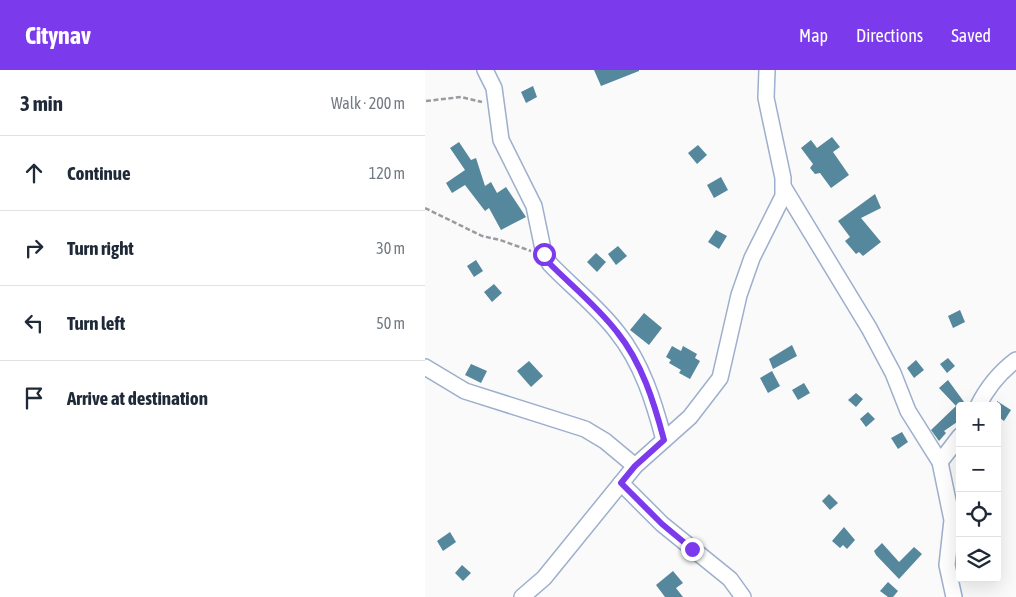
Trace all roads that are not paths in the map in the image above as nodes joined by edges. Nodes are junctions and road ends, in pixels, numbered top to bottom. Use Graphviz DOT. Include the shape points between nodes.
graph roads {
  1 [pos="485,70"];
  2 [pos="767,70"];
  3 [pos="784,188"];
  4 [pos="1016,360"];
  5 [pos="425,367"];
  6 [pos="981,402"];
  7 [pos="664,440"];
  8 [pos="956,441"];
  9 [pos="940,462"];
  10 [pos="635,466"];
  11 [pos="621,483"];
  12 [pos="522,597"];
  13 [pos="743,597"];
  14 [pos="954,597"];
  1 -- 7 [label="street" via="494,88 501,140 534,206 544,254 627,345 653,399"];
  2 -- 3 [label="street" via="766,98"];
  3 -- 7 [label="street" via="779,207 752,258 739,295 719,378 690,417"];
  3 -- 9 [label="street" via="869,328 893,373 908,411"];
  4 -- 6 [label="street" via="1004,370"];
  5 -- 10 [label="street" via="465,391 585,429"];
  7 -- 10 [label="street"];
  8 -- 9 [label="street"];
  9 -- 14 [label="street" via="952,520 947,565"];
  10 -- 11 [label="street"];
  11 -- 12 [label="street" via="544,578"];
  11 -- 13 [label="street" via="662,524 730,579"];
}
